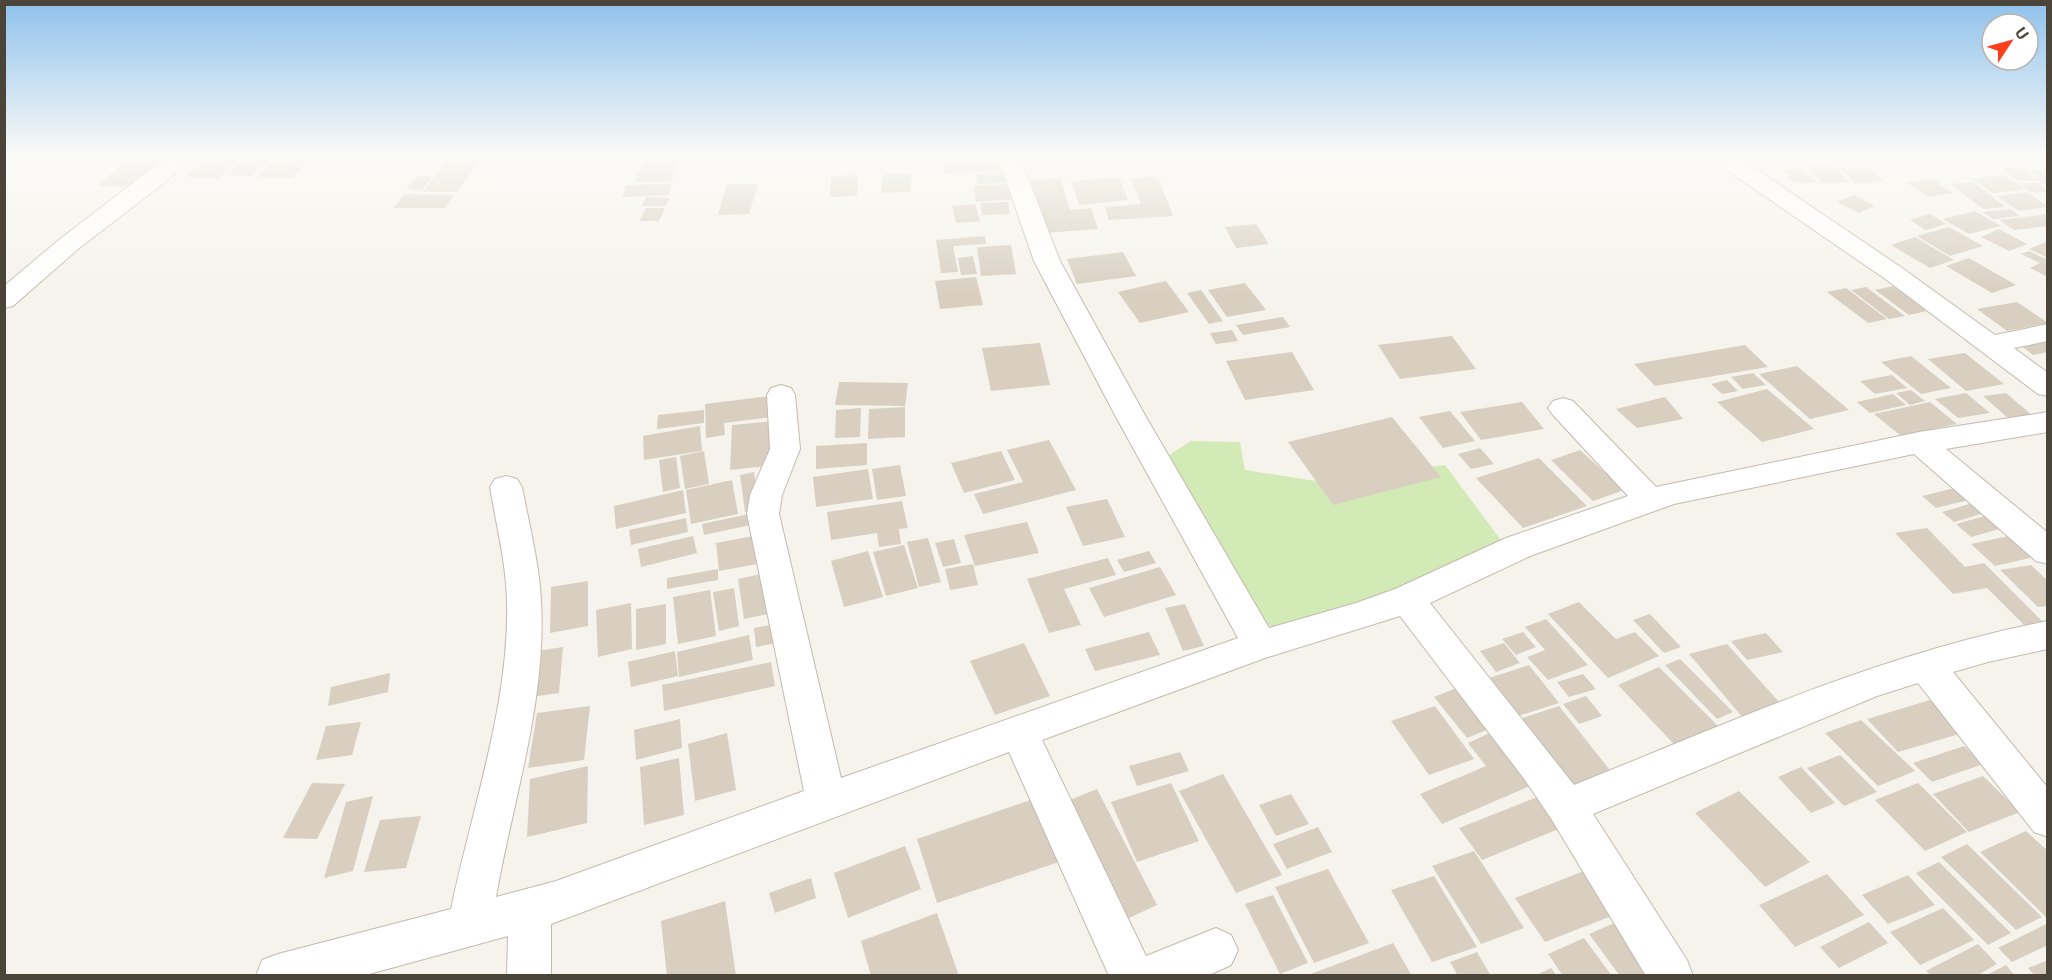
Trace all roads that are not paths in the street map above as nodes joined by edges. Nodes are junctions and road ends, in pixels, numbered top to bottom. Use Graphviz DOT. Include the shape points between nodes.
graph roads {
  1 [pos="123,203"];
  2 [pos="1026,203"];
  3 [pos="1790,203"];
  4 [pos="4,300"];
  5 [pos="2048,332"];
  6 [pos="1989,345"];
  7 [pos="2048,387"];
  8 [pos="781,394"];
  9 [pos="1563,408"];
  10 [pos="2048,422"];
  11 [pos="1920,442"];
  12 [pos="506,487"];
  13 [pos="1651,501"];
  14 [pos="2048,552"];
  15 [pos="1407,599"];
  16 [pos="2048,635"];
  17 [pos="1260,645"];
  18 [pos="1925,665"];
  19 [pos="1019,732"];
  20 [pos="826,801"];
  21 [pos="1566,807"];
  22 [pos="2048,819"];
  23 [pos="530,909"];
  24 [pos="469,925"];
  25 [pos="1216,950"];
  26 [pos="278,975"];
  27 [pos="528,975"];
  28 [pos="1132,975"];
  29 [pos="1150,975"];
  30 [pos="1671,975"];
  1 -- 4 [label="street"];
  2 -- 17 [label="street" via="1047,261"];
  3 -- 6 [label="street"];
  5 -- 6 [label="street"];
  6 -- 7 [label="street"];
  8 -- 20 [label="street" via="785,449 766,495 763,513"];
  9 -- 13 [label="street"];
  10 -- 11 [label="street"];
  11 -- 13 [label="street"];
  11 -- 14 [label="street"];
  12 -- 24 [label="street" via="524,599 522,646 516,705"];
  13 -- 15 [label="street" via="1518,547"];
  15 -- 17 [label="street"];
  15 -- 21 [label="street"];
  16 -- 18 [label="street"];
  17 -- 19 [label="street"];
  18 -- 21 [label="street" via="1869,683"];
  18 -- 22 [label="street"];
  19 -- 20 [label="street"];
  19 -- 28 [label="street"];
  20 -- 23 [label="street"];
  21 -- 30 [label="street"];
  23 -- 24 [label="street"];
  23 -- 27 [label="street"];
  24 -- 26 [label="street"];
  25 -- 29 [label="street"];
}
